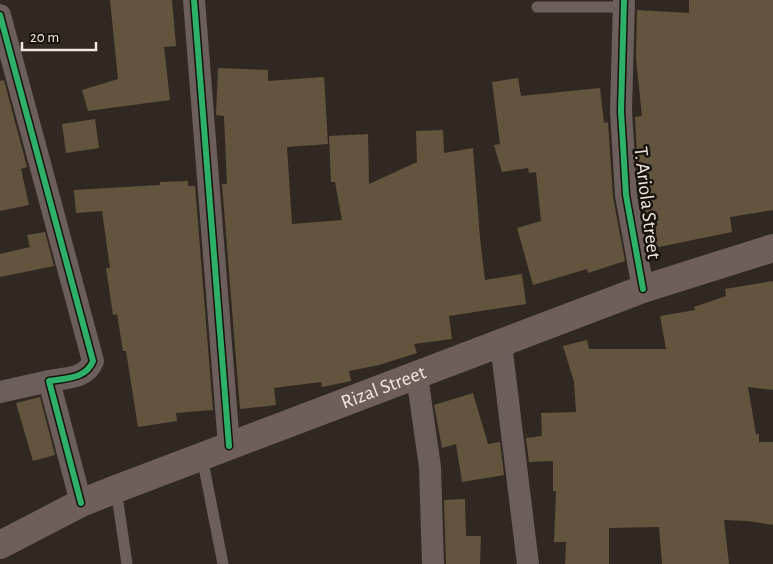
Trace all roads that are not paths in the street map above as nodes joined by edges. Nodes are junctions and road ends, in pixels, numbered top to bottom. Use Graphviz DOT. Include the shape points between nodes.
graph roads {
  1 [pos="194,0"];
  2 [pos="624,4"];
  3 [pos="537,7"];
  4 [pos="0,16"];
  5 [pos="773,248"];
  6 [pos="643,289"];
  7 [pos="502,344"];
  8 [pos="417,376"];
  9 [pos="49,380"];
  10 [pos="0,392"];
  11 [pos="229,446"];
  12 [pos="202,457"];
  13 [pos="116,489"];
  14 [pos="81,503"];
  15 [pos="0,545"];
  16 [pos="127,564"];
  17 [pos="223,564"];
  18 [pos="433,564"];
  19 [pos="528,564"];
  1 -- 11 [label="street"];
  2 -- 3 [label="lane"];
  2 -- 6 [label="street, T. Ariola Street" via="621,111 626,194"];
  4 -- 9 [label="street" via="93,361 89,371 81,376"];
  5 -- 6 [label="main road, Rizal Street"];
  6 -- 7 [label="main road, Rizal Street"];
  7 -- 8 [label="main road, Rizal Street"];
  7 -- 19 [label="street"];
  8 -- 11 [label="main road, Rizal Street"];
  8 -- 18 [label="street" via="430,467"];
  9 -- 10 [label="street"];
  9 -- 14 [label="street"];
  11 -- 12 [label="main road, Rizal Street"];
  12 -- 13 [label="main road, Rizal Street"];
  12 -- 17 [label="lane"];
  13 -- 14 [label="main road, Rizal Street"];
  13 -- 16 [label="lane"];
  14 -- 15 [label="main road, Rizal Street"];
}
